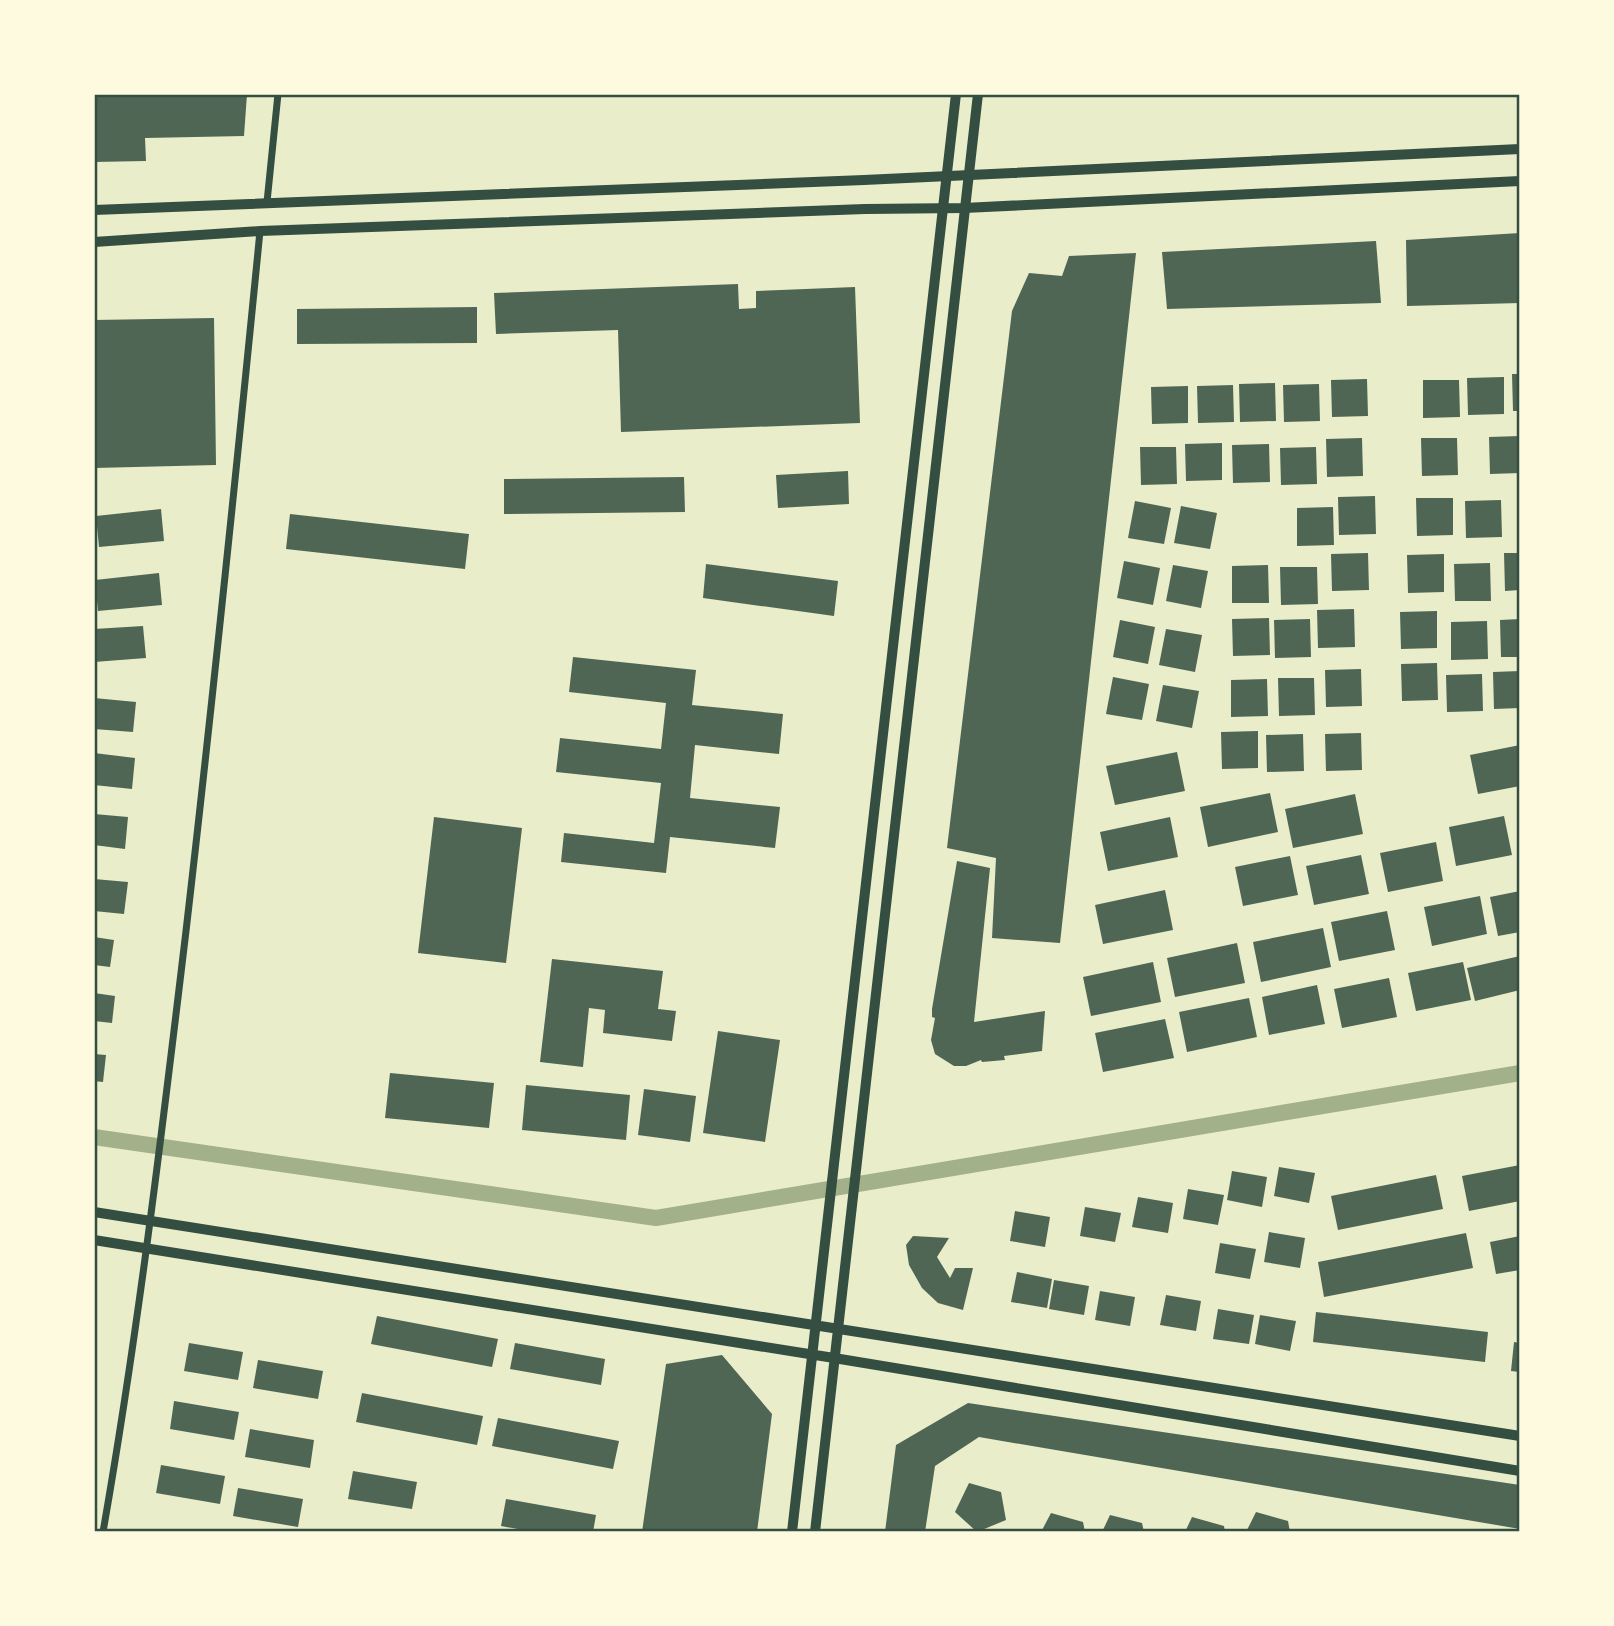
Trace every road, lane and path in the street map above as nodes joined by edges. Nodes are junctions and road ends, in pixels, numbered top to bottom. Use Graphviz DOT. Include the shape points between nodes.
graph roads {
  1 [pos="278,94"];
  2 [pos="956,94"];
  3 [pos="978,94"];
  4 [pos="1520,149"];
  5 [pos="968,175"];
  6 [pos="947,176"];
  7 [pos="1520,181"];
  8 [pos="267,202"];
  9 [pos="944,208"];
  10 [pos="964,208"];
  11 [pos="94,210"];
  12 [pos="260,231"];
  13 [pos="94,242"];
  14 [pos="94,1212"];
  15 [pos="151,1221"];
  16 [pos="94,1240"];
  17 [pos="147,1248"];
  18 [pos="816,1326"];
  19 [pos="837,1329"];
  20 [pos="813,1355"];
  21 [pos="834,1358"];
  22 [pos="1520,1436"];
  23 [pos="1520,1471"];
  24 [pos="103,1531"];
  25 [pos="792,1531"];
  26 [pos="815,1531"];
  1 -- 8 [label="street"];
  2 -- 6 [label="main road"];
  3 -- 5 [label="main road"];
  4 -- 5 [label="main road"];
  5 -- 6 [label="main road"];
  5 -- 10 [label="main road"];
  6 -- 8 [label="main road"];
  6 -- 9 [label="main road"];
  7 -- 10 [label="main road"];
  8 -- 11 [label="main road"];
  9 -- 10 [label="main road"];
  9 -- 12 [label="main road"];
  9 -- 18 [label="main road"];
  10 -- 19 [label="main road"];
  12 -- 13 [label="main road"];
  12 -- 15 [label="street" via="218,655"];
  14 -- 15 [label="main road"];
  15 -- 17 [label="street"];
  15 -- 18 [label="main road"];
  16 -- 17 [label="main road"];
  17 -- 20 [label="main road"];
  17 -- 24 [label="street"];
  18 -- 19 [label="main road"];
  18 -- 20 [label="main road"];
  19 -- 21 [label="main road"];
  19 -- 22 [label="main road"];
  20 -- 21 [label="main road"];
  20 -- 25 [label="main road"];
  21 -- 23 [label="main road"];
  21 -- 26 [label="main road"];
}
